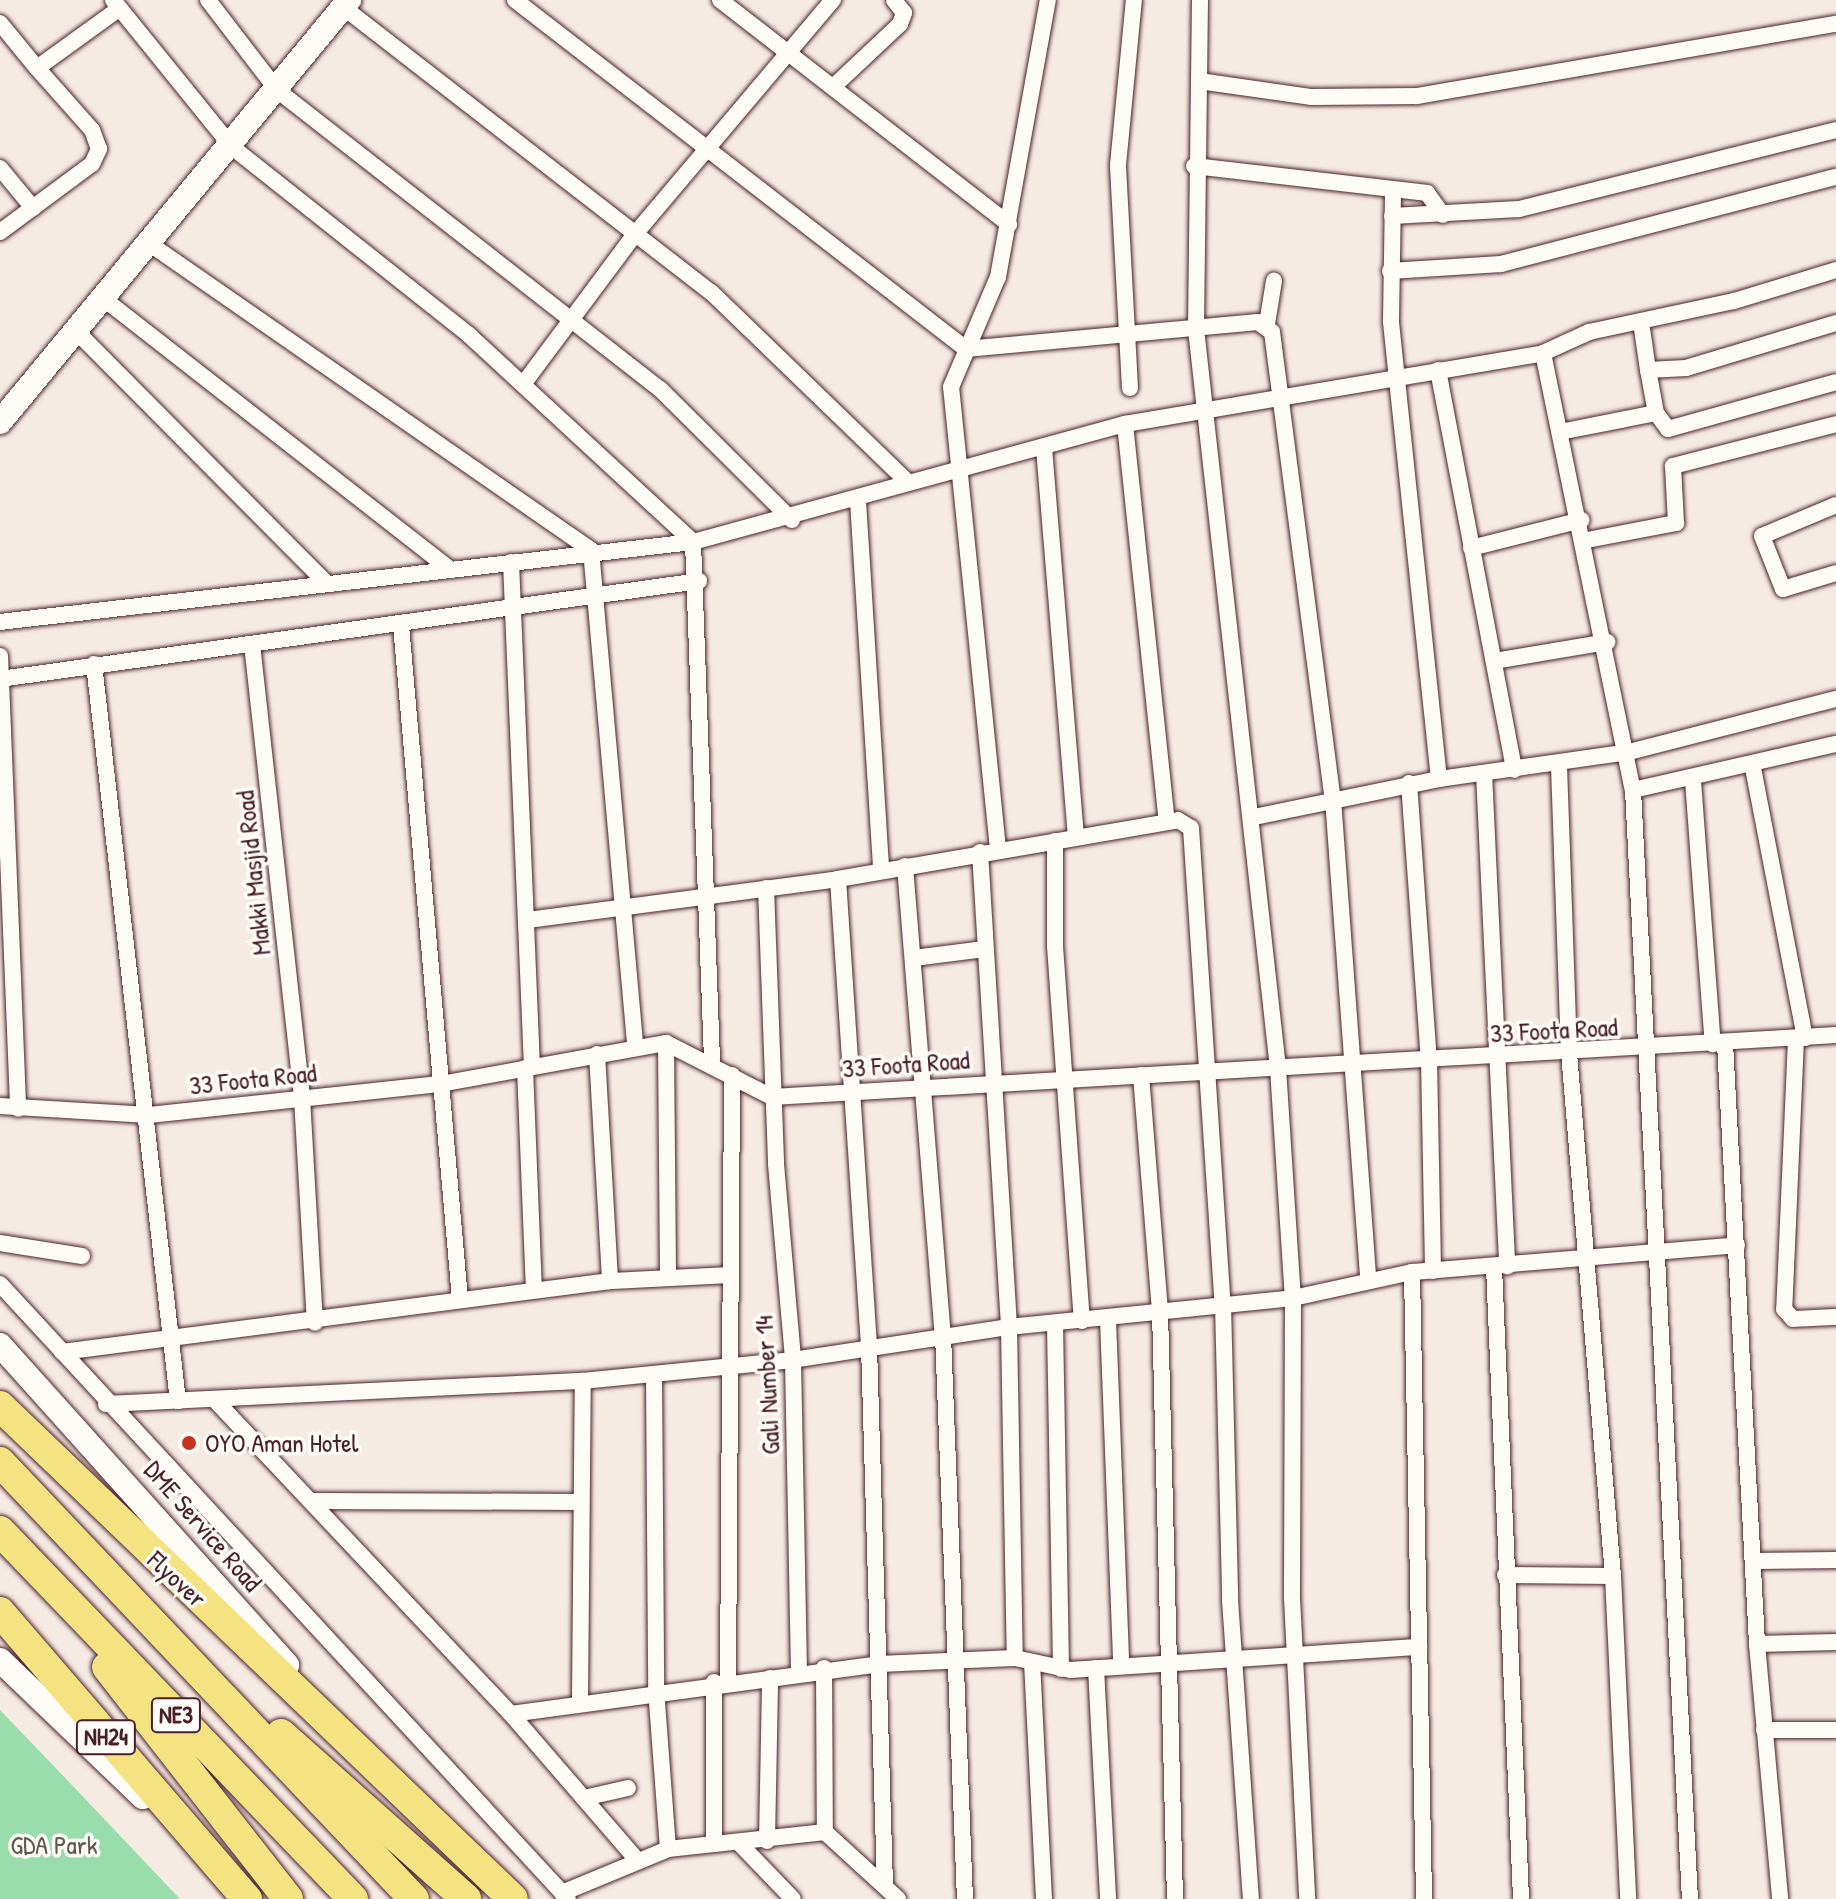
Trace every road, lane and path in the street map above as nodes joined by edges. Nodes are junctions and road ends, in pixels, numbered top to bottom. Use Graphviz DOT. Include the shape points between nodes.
graph roads {
  1 [pos="208,0"];
  2 [pos="515,0"];
  3 [pos="720,0"];
  4 [pos="833,0"];
  5 [pos="894,0"];
  6 [pos="1048,0"];
  7 [pos="1134,0"];
  8 [pos="1200,0"];
  9 [pos="117,4"];
  10 [pos="346,4"];
  11 [pos="0,23"];
  12 [pos="1836,24"];
  13 [pos="788,52"];
  14 [pos="37,68"];
  15 [pos="1199,81"];
  16 [pos="833,87"];
  17 [pos="277,90"];
  18 [pos="1836,130"];
  19 [pos="707,146"];
  20 [pos="232,147"];
  21 [pos="1194,166"];
  22 [pos="0,168"];
  23 [pos="1836,177"];
  24 [pos="1393,191"];
  25 [pos="33,208"];
  26 [pos="1443,215"];
  27 [pos="1392,216"];
  28 [pos="1009,224"];
  29 [pos="0,232"];
  30 [pos="635,234"];
  31 [pos="150,244"];
  32 [pos="1836,270"];
  33 [pos="1390,271"];
  34 [pos="1274,281"];
  35 [pos="104,299"];
  36 [pos="571,318"];
  37 [pos="1641,322"];
  38 [pos="1836,323"];
  39 [pos="1267,324"];
  40 [pos="1196,329"];
  41 [pos="76,331"];
  42 [pos="1124,335"];
  43 [pos="966,349"];
  44 [pos="1543,353"];
  45 [pos="1438,370"];
  46 [pos="1648,370"];
  47 [pos="1400,377"];
  48 [pos="1836,382"];
  49 [pos="524,383"];
  50 [pos="1130,388"];
  51 [pos="1282,402"];
  52 [pos="3,412"];
  53 [pos="1202,412"];
  54 [pos="1656,413"];
  55 [pos="1125,424"];
  56 [pos="1836,424"];
  57 [pos="1565,431"];
  58 [pos="1044,448"];
  59 [pos="960,474"];
  60 [pos="907,481"];
  61 [pos="858,501"];
  62 [pos="1836,505"];
  63 [pos="792,520"];
  64 [pos="1582,520"];
  65 [pos="1587,540"];
  66 [pos="693,542"];
  67 [pos="1471,548"];
  68 [pos="591,550"];
  69 [pos="511,562"];
  70 [pos="449,569"];
  71 [pos="1836,573"];
  72 [pos="699,581"];
  73 [pos="325,582"];
  74 [pos="595,596"];
  75 [pos="514,608"];
  76 [pos="0,622"];
  77 [pos="401,625"];
  78 [pos="1607,642"];
  79 [pos="252,644"];
  80 [pos="0,656"];
  81 [pos="1494,661"];
  82 [pos="94,664"];
  83 [pos="1,679"];
  84 [pos="1836,699"];
  85 [pos="1836,744"];
  86 [pos="1629,752"];
  87 [pos="1559,766"];
  88 [pos="1753,768"];
  89 [pos="1514,770"];
  90 [pos="1484,773"];
  91 [pos="1439,779"];
  92 [pos="1693,781"];
  93 [pos="1409,783"];
  94 [pos="1633,790"];
  95 [pos="1333,799"];
  96 [pos="1254,817"];
  97 [pos="1167,822"];
  98 [pos="1076,837"];
  99 [pos="1055,841"];
  100 [pos="998,849"];
  101 [pos="980,852"];
  102 [pos="905,866"];
  103 [pos="881,870"];
  104 [pos="838,879"];
  105 [pos="766,888"];
  106 [pos="708,895"];
  107 [pos="623,907"];
  108 [pos="528,920"];
  109 [pos="984,949"];
  110 [pos="914,958"];
  111 [pos="1836,1035"];
  112 [pos="1800,1038"];
  113 [pos="666,1043"];
  114 [pos="1719,1044"];
  115 [pos="635,1046"];
  116 [pos="1646,1050"];
  117 [pos="1569,1053"];
  118 [pos="597,1054"];
  119 [pos="1501,1057"];
  120 [pos="1429,1060"];
  121 [pos="712,1061"];
  122 [pos="1354,1064"];
  123 [pos="528,1068"];
  124 [pos="1278,1068"];
  125 [pos="1210,1071"];
  126 [pos="732,1075"];
  127 [pos="1141,1075"];
  128 [pos="1065,1078"];
  129 [pos="990,1082"];
  130 [pos="446,1083"];
  131 [pos="922,1088"];
  132 [pos="850,1093"];
  133 [pos="772,1097"];
  134 [pos="302,1098"];
  135 [pos="0,1106"];
  136 [pos="18,1109"];
  137 [pos="149,1115"];
  138 [pos="0,1243"];
  139 [pos="1737,1245"];
  140 [pos="1660,1249"];
  141 [pos="82,1256"];
  142 [pos="1588,1257"];
  143 [pos="1501,1266"];
  144 [pos="1433,1271"];
  145 [pos="1412,1272"];
  146 [pos="727,1275"];
  147 [pos="668,1278"];
  148 [pos="610,1281"];
  149 [pos="1368,1281"];
  150 [pos="0,1284"];
  151 [pos="534,1290"];
  152 [pos="1293,1298"];
  153 [pos="460,1300"];
  154 [pos="1223,1304"];
  155 [pos="1160,1311"];
  156 [pos="1836,1317"];
  157 [pos="1108,1320"];
  158 [pos="1082,1321"];
  159 [pos="315,1323"];
  160 [pos="1055,1324"];
  161 [pos="1009,1327"];
  162 [pos="943,1335"];
  163 [pos="173,1341"];
  164 [pos="0,1345"];
  165 [pos="869,1346"];
  166 [pos="62,1352"];
  167 [pos="793,1360"];
  168 [pos="730,1366"];
  169 [pos="654,1374"];
  170 [pos="583,1381"];
  171 [pos="214,1399"];
  172 [pos="178,1401"];
  173 [pos="106,1404"];
  174 [pos="0,1406"];
  175 [pos="0,1462"];
  176 [pos="312,1501"];
  177 [pos="581,1502"];
  178 [pos="4,1535"];
  179 [pos="1836,1560"];
  180 [pos="1754,1561"];
  181 [pos="1505,1575"];
  182 [pos="1613,1576"];
  183 [pos="0,1612"];
  184 [pos="156,1625"];
  185 [pos="1836,1642"];
  186 [pos="1757,1644"];
  187 [pos="1419,1647"];
  188 [pos="1296,1654"];
  189 [pos="1234,1658"];
  190 [pos="953,1659"];
  191 [pos="0,1660"];
  192 [pos="1024,1660"];
  193 [pos="1171,1663"];
  194 [pos="879,1664"];
  195 [pos="1121,1666"];
  196 [pos="824,1668"];
  197 [pos="1096,1668"];
  198 [pos="1061,1669"];
  199 [pos="799,1672"];
  200 [pos="770,1678"];
  201 [pos="721,1682"];
  202 [pos="656,1689"];
  203 [pos="580,1700"];
  204 [pos="511,1714"];
  205 [pos="1764,1730"];
  206 [pos="1836,1730"];
  207 [pos="359,1747"];
  208 [pos="628,1788"];
  209 [pos="584,1798"];
  210 [pos="825,1832"];
  211 [pos="767,1841"];
  212 [pos="714,1844"];
  213 [pos="740,1844"];
  214 [pos="668,1849"];
  215 [pos="636,1859"];
  216 [pos="212,1862"];
  217 [pos="885,1885"];
  218 [pos="565,1896"];
  219 [pos="247,1899"];
  220 [pos="288,1899"];
  221 [pos="353,1899"];
  222 [pos="414,1899"];
  223 [pos="466,1899"];
  224 [pos="513,1899"];
  225 [pos="793,1899"];
  226 [pos="898,1899"];
  227 [pos="965,1899"];
  228 [pos="1044,1899"];
  229 [pos="1108,1899"];
  230 [pos="1175,1899"];
  231 [pos="1251,1899"];
  232 [pos="1307,1899"];
  233 [pos="1424,1899"];
  234 [pos="1521,1899"];
  235 [pos="1628,1899"];
  236 [pos="1690,1899"];
  237 [pos="1780,1899"];
  1 -- 17 [label="street"];
  2 -- 19 [label="street"];
  3 -- 13 [label="street"];
  4 -- 13 [label="street"];
  5 -- 16 [label="street" via="904,13 900,24"];
  6 -- 28 [label="street"];
  7 -- 42 [label="street" via="1118,165"];
  8 -- 15 [label="street"];
  9 -- 14 [label="street"];
  9 -- 20 [label="street"];
  10 -- 17 [label="street"];
  10 -- 30 [label="street"];
  11 -- 14 [label="street"];
  12 -- 15 [label="street" via="1417,96 1312,97"];
  13 -- 16 [label="street"];
  13 -- 19 [label="street"];
  14 -- 25 [label="street" via="92,130 99,149 92,164"];
  15 -- 21 [label="street"];
  16 -- 28 [label="street"];
  17 -- 20 [label="street"];
  17 -- 36 [label="street"];
  18 -- 26 [label="street" via="1562,200"];
  19 -- 30 [label="street"];
  19 -- 43 [label="street"];
  20 -- 31 [label="street"];
  20 -- 49 [label="street"];
  21 -- 24 [label="street"];
  21 -- 40 [label="street"];
  22 -- 25 [label="street"];
  23 -- 33 [label="street" via="1501,264"];
  24 -- 26 [label="street" via="1427,193"];
  24 -- 27 [label="street"];
  25 -- 29 [label="street"];
  26 -- 27 [label="street"];
  27 -- 33 [label="street"];
  28 -- 43 [label="street" via="985,314"];
  30 -- 36 [label="street"];
  30 -- 60 [label="street" via="711,292"];
  31 -- 35 [label="street"];
  31 -- 68 [label="street"];
  32 -- 37 [label="street"];
  33 -- 47 [label="street"];
  34 -- 39 [label="street"];
  35 -- 41 [label="street"];
  35 -- 70 [label="street"];
  36 -- 49 [label="street"];
  36 -- 63 [label="street" via="660,389"];
  37 -- 44 [label="street" via="1589,332"];
  37 -- 46 [label="street"];
  38 -- 46 [label="street" via="1686,368"];
  39 -- 40 [label="street"];
  39 -- 51 [label="street"];
  40 -- 42 [label="street"];
  40 -- 53 [label="street"];
  41 -- 52 [label="street"];
  41 -- 73 [label="street"];
  42 -- 43 [label="street"];
  42 -- 50 [label="street"];
  43 -- 59 [label="street" via="951,387"];
  44 -- 45 [label="street"];
  44 -- 57 [label="street"];
  45 -- 47 [label="street"];
  45 -- 67 [label="street"];
  46 -- 54 [label="street"];
  47 -- 51 [label="street"];
  47 -- 91 [label="street"];
  48 -- 54 [label="street" via="1668,429"];
  49 -- 66 [label="street"];
  51 -- 53 [label="street"];
  51 -- 95 [label="street"];
  53 -- 55 [label="street"];
  53 -- 96 [label="street"];
  54 -- 57 [label="street"];
  55 -- 58 [label="street"];
  55 -- 97 [label="street"];
  56 -- 65 [label="street" via="1673,466 1676,523"];
  57 -- 64 [label="street"];
  58 -- 59 [label="street"];
  58 -- 98 [label="street"];
  59 -- 60 [label="street"];
  59 -- 100 [label="street"];
  60 -- 61 [label="street"];
  61 -- 63 [label="street"];
  61 -- 103 [label="street"];
  62 -- 71 [label="street" via="1762,536 1783,589"];
  63 -- 66 [label="street"];
  64 -- 65 [label="street"];
  64 -- 67 [label="street"];
  65 -- 78 [label="street"];
  66 -- 68 [label="street"];
  66 -- 72 [label="street"];
  67 -- 81 [label="street"];
  68 -- 69 [label="street"];
  68 -- 74 [label="street"];
  69 -- 70 [label="street"];
  69 -- 75 [label="street"];
  70 -- 73 [label="street"];
  72 -- 74 [label="street"];
  72 -- 106 [label="street"];
  73 -- 76 [label="street"];
  74 -- 75 [label="street"];
  74 -- 107 [label="street"];
  75 -- 77 [label="street"];
  75 -- 108 [label="street"];
  77 -- 79 [label="street" via="385,620"];
  77 -- 130 [label="street"];
  78 -- 81 [label="street"];
  78 -- 86 [label="street"];
  79 -- 82 [label="street"];
  79 -- 134 [label="street, Makki Masjid Road"];
  80 -- 83 [label="street"];
  81 -- 89 [label="street"];
  82 -- 83 [label="street"];
  82 -- 137 [label="street"];
  83 -- 136 [label="street"];
  84 -- 86 [label="street"];
  85 -- 88 [label="street"];
  86 -- 87 [label="street"];
  86 -- 94 [label="street"];
  87 -- 89 [label="street"];
  87 -- 117 [label="street"];
  88 -- 92 [label="street"];
  88 -- 112 [label="street"];
  89 -- 90 [label="street"];
  90 -- 91 [label="street"];
  90 -- 119 [label="street"];
  91 -- 93 [label="street"];
  92 -- 94 [label="street"];
  92 -- 114 [label="street"];
  93 -- 95 [label="street"];
  93 -- 120 [label="street"];
  94 -- 116 [label="street"];
  95 -- 96 [label="street"];
  95 -- 122 [label="street"];
  96 -- 124 [label="street"];
  97 -- 98 [label="street"];
  97 -- 125 [label="street" via="1186,823 1194,834"];
  98 -- 99 [label="street"];
  99 -- 100 [label="street"];
  99 -- 128 [label="street"];
  100 -- 101 [label="street"];
  101 -- 102 [label="street"];
  101 -- 109 [label="street"];
  102 -- 103 [label="street"];
  102 -- 110 [label="street"];
  103 -- 104 [label="street"];
  104 -- 105 [label="street"];
  104 -- 132 [label="street"];
  105 -- 106 [label="street"];
  105 -- 133 [label="street, Gali Number 14"];
  106 -- 107 [label="street"];
  106 -- 121 [label="street"];
  107 -- 108 [label="street"];
  107 -- 115 [label="street"];
  108 -- 123 [label="street"];
  109 -- 110 [label="street"];
  109 -- 129 [label="street"];
  110 -- 131 [label="street"];
  111 -- 112 [label="street, 33 Foota Road"];
  112 -- 114 [label="street, 33 Foota Road"];
  112 -- 156 [label="street" via="1784,1309 1793,1319"];
  113 -- 115 [label="street, 33 Foota Road"];
  113 -- 121 [label="street, 33 Foota Road"];
  113 -- 147 [label="street"];
  114 -- 116 [label="street, 33 Foota Road"];
  114 -- 139 [label="street"];
  115 -- 118 [label="street, 33 Foota Road"];
  116 -- 117 [label="street, 33 Foota Road"];
  116 -- 140 [label="street"];
  117 -- 119 [label="street, 33 Foota Road"];
  117 -- 142 [label="street"];
  118 -- 123 [label="street, 33 Foota Road"];
  118 -- 148 [label="street"];
  119 -- 120 [label="street, 33 Foota Road"];
  119 -- 143 [label="street"];
  120 -- 122 [label="street, 33 Foota Road"];
  120 -- 144 [label="street"];
  121 -- 126 [label="street, 33 Foota Road"];
  122 -- 124 [label="street, 33 Foota Road"];
  122 -- 149 [label="street"];
  123 -- 130 [label="street, 33 Foota Road"];
  123 -- 151 [label="street"];
  124 -- 125 [label="street, 33 Foota Road"];
  124 -- 152 [label="street"];
  125 -- 127 [label="street, 33 Foota Road"];
  125 -- 154 [label="street"];
  126 -- 133 [label="street, 33 Foota Road"];
  126 -- 146 [label="street"];
  127 -- 128 [label="street, 33 Foota Road"];
  127 -- 155 [label="street"];
  128 -- 129 [label="street, 33 Foota Road"];
  128 -- 158 [label="street"];
  129 -- 131 [label="street, 33 Foota Road"];
  129 -- 161 [label="street"];
  130 -- 134 [label="street, 33 Foota Road"];
  130 -- 153 [label="street"];
  131 -- 132 [label="street, 33 Foota Road"];
  131 -- 162 [label="street"];
  132 -- 133 [label="street, 33 Foota Road"];
  132 -- 165 [label="street"];
  133 -- 167 [label="street, Gali Number 14"];
  134 -- 137 [label="street, 33 Foota Road"];
  134 -- 159 [label="street, Makki Masjid Road"];
  135 -- 136 [label="street, 33 Foota Road"];
  136 -- 137 [label="street, 33 Foota Road"];
  137 -- 163 [label="street"];
  138 -- 141 [label="street"];
  139 -- 140 [label="street"];
  139 -- 180 [label="street"];
  140 -- 142 [label="street"];
  140 -- 236 [label="street"];
  142 -- 143 [label="street"];
  142 -- 182 [label="street"];
  143 -- 144 [label="street"];
  143 -- 181 [label="street"];
  144 -- 145 [label="street"];
  145 -- 149 [label="street"];
  145 -- 187 [label="street"];
  146 -- 147 [label="street"];
  146 -- 168 [label="street"];
  147 -- 148 [label="street"];
  148 -- 151 [label="street"];
  149 -- 152 [label="street"];
  150 -- 166 [label="street"];
  151 -- 153 [label="street"];
  152 -- 154 [label="street"];
  152 -- 188 [label="street"];
  153 -- 159 [label="street"];
  154 -- 155 [label="street"];
  154 -- 189 [label="street"];
  155 -- 157 [label="street"];
  155 -- 193 [label="street"];
  157 -- 158 [label="street"];
  157 -- 195 [label="street"];
  158 -- 160 [label="street"];
  159 -- 163 [label="street"];
  160 -- 161 [label="street"];
  160 -- 198 [label="street"];
  161 -- 162 [label="street"];
  161 -- 192 [label="street"];
  162 -- 165 [label="street"];
  162 -- 190 [label="street"];
  163 -- 166 [label="street"];
  163 -- 172 [label="street"];
  164 -- 207 [label="street, DME Service Road"];
  165 -- 167 [label="street"];
  165 -- 194 [label="street"];
  166 -- 173 [label="street"];
  167 -- 168 [label="street"];
  167 -- 199 [label="street, Gali Number 14"];
  168 -- 169 [label="street"];
  168 -- 201 [label="street"];
  169 -- 170 [label="street"];
  169 -- 202 [label="street"];
  170 -- 171 [label="street"];
  170 -- 177 [label="street"];
  171 -- 172 [label="street"];
  171 -- 176 [label="street"];
  172 -- 173 [label="street"];
  173 -- 218 [label="street"];
  174 -- 207 [label="highway, Flyover" via="57,1467"];
  175 -- 184 [label="highway, NE3"];
  176 -- 177 [label="street"];
  176 -- 204 [label="street"];
  177 -- 203 [label="street"];
  178 -- 220 [label="highway"];
  178 -- 221 [label="highway, NE3"];
  179 -- 180 [label="street"];
  180 -- 186 [label="street"];
  181 -- 182 [label="street"];
  181 -- 234 [label="street"];
  182 -- 235 [label="street"];
  183 -- 216 [label="highway, NH24"];
  184 -- 222 [label="highway, NE3"];
  184 -- 223 [label="highway"];
  185 -- 186 [label="street"];
  186 -- 205 [label="street"];
  187 -- 188 [label="street"];
  187 -- 233 [label="street"];
  188 -- 189 [label="street"];
  188 -- 232 [label="street"];
  189 -- 193 [label="street"];
  189 -- 231 [label="street"];
  190 -- 192 [label="street"];
  190 -- 194 [label="street"];
  190 -- 227 [label="street"];
  191 -- 216 [label="street"];
  192 -- 198 [label="street"];
  192 -- 228 [label="street"];
  193 -- 195 [label="street"];
  193 -- 230 [label="street"];
  194 -- 196 [label="street"];
  194 -- 217 [label="street"];
  195 -- 197 [label="street"];
  196 -- 199 [label="street"];
  196 -- 210 [label="street"];
  197 -- 198 [label="street"];
  197 -- 229 [label="street"];
  199 -- 200 [label="street"];
  200 -- 201 [label="street"];
  200 -- 211 [label="street"];
  201 -- 202 [label="street"];
  201 -- 212 [label="street"];
  202 -- 203 [label="street"];
  202 -- 214 [label="street"];
  203 -- 204 [label="street"];
  204 -- 209 [label="street"];
  205 -- 206 [label="street"];
  205 -- 237 [label="street"];
  207 -- 224 [label="highway, Flyover"];
  208 -- 209 [label="street"];
  209 -- 215 [label="street"];
  210 -- 211 [label="street"];
  210 -- 217 [label="street"];
  211 -- 213 [label="street"];
  212 -- 213 [label="street"];
  212 -- 214 [label="street"];
  213 -- 225 [label="street"];
  214 -- 215 [label="street"];
  215 -- 218 [label="street"];
  216 -- 219 [label="highway"];
  217 -- 226 [label="street"];
}
